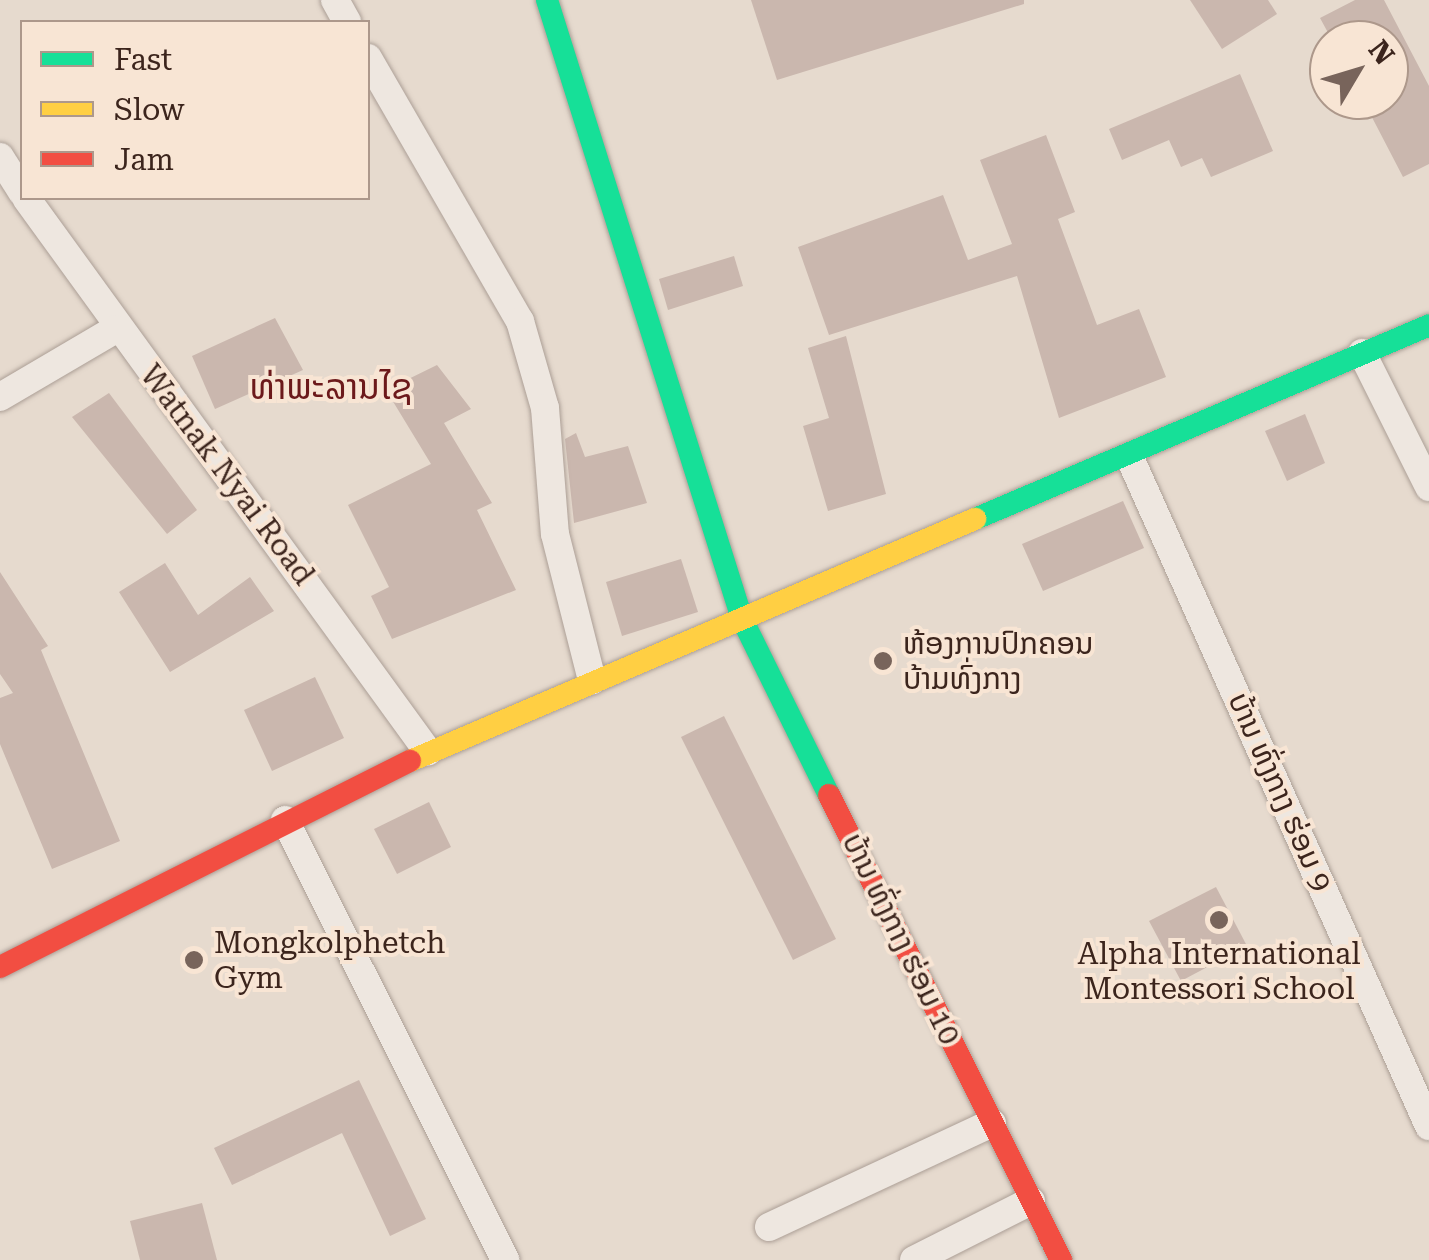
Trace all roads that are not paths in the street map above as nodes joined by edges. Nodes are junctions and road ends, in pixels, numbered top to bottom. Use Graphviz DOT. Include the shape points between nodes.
graph roads {
  1 [pos="547,0"];
  2 [pos="370,61"];
  3 [pos="0,157"];
  4 [pos="20,189"];
  5 [pos="27,200"];
  6 [pos="1429,325"];
  7 [pos="116,329"];
  8 [pos="1362,353"];
  9 [pos="0,397"];
  10 [pos="1130,458"];
  11 [pos="1429,488"];
  12 [pos="742,618"];
  13 [pos="592,680"];
  14 [pos="428,752"];
  15 [pos="284,820"];
  16 [pos="0,967"];
  17 [pos="992,1123"];
  18 [pos="1429,1126"];
  19 [pos="1031,1201"];
  20 [pos="769,1228"];
  21 [pos="506,1260"];
  22 [pos="914,1260"];
  23 [pos="1061,1260"];
  1 -- 12 [label="street, ບ້ານ ທົ່ງກາງ ຮ່ອມ 10"];
  2 -- 13 [label="street" via="520,321 545,408 554,534"];
  3 -- 4 [label="street, Watnak Nyai Road"];
  5 -- 7 [label="street, Watnak Nyai Road"];
  6 -- 8 [label="street"];
  7 -- 9 [label="street"];
  7 -- 14 [label="street, Watnak Nyai Road"];
  8 -- 10 [label="street"];
  8 -- 11 [label="street"];
  10 -- 12 [label="street"];
  10 -- 18 [label="street, ບ້ານ ທົ່ງກາງ ຮ່ອມ 9"];
  12 -- 13 [label="street"];
  12 -- 17 [label="street, ບ້ານ ທົ່ງກາງ ຮ່ອມ 10"];
  13 -- 14 [label="street"];
  14 -- 15 [label="street"];
  15 -- 16 [label="street"];
  15 -- 21 [label="street"];
  17 -- 19 [label="street, ບ້ານ ທົ່ງກາງ ຮ່ອມ 10"];
  17 -- 20 [label="street"];
  19 -- 22 [label="street"];
  19 -- 23 [label="street, ບ້ານ ທົ່ງກາງ ຮ່ອມ 10"];
}
